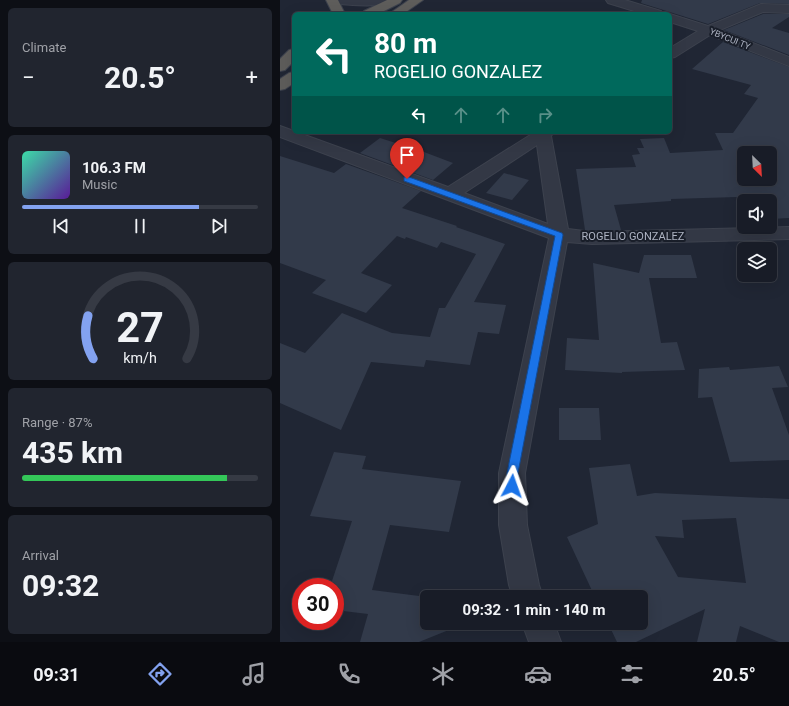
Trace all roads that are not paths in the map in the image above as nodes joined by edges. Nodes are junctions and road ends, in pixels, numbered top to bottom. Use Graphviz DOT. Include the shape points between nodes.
graph roads {
  1 [pos="332,0"];
  2 [pos="338,0"];
  3 [pos="384,0"];
  4 [pos="396,0"];
  5 [pos="417,0"];
  6 [pos="612,0"];
  7 [pos="768,4"];
  8 [pos="789,9"];
  9 [pos="338,12"];
  10 [pos="346,12"];
  11 [pos="372,12"];
  12 [pos="398,12"];
  13 [pos="651,12"];
  14 [pos="672,19"];
  15 [pos="709,30"];
  16 [pos="672,53"];
  17 [pos="292,55"];
  18 [pos="292,60"];
  19 [pos="789,62"];
  20 [pos="280,68"];
  21 [pos="292,77"];
  22 [pos="280,86"];
  23 [pos="280,131"];
  24 [pos="542,134"];
  25 [pos="544,134"];
  26 [pos="449,195"];
  27 [pos="789,233"];
  28 [pos="559,235"];
  29 [pos="526,590"];
  30 [pos="541,630"];
  31 [pos="545,642"];
  1 -- 9 [label="highway"];
  2 -- 3 [label="street"];
  2 -- 10 [label="street"];
  4 -- 11 [label="highway"];
  5 -- 12 [label="highway"];
  6 -- 13 [label="street"];
  7 -- 8 [label="street"];
  7 -- 15 [label="street"];
  14 -- 15 [label="street, YBYCUI TY"];
  15 -- 16 [label="street"];
  15 -- 19 [label="street, YBYCUI TY"];
  17 -- 20 [label="highway"];
  18 -- 20 [label="highway"];
  21 -- 22 [label="highway"];
  23 -- 26 [label="street, ROGELIO GONZALEZ"];
  24 -- 26 [label="street"];
  25 -- 28 [label="street"];
  26 -- 28 [label="street, ROGELIO GONZALEZ"];
  27 -- 28 [label="street, ROGELIO GONZALEZ" via="592,238"];
  28 -- 29 [label="street" via="512,473 513,525"];
  30 -- 31 [label="street"];
}
